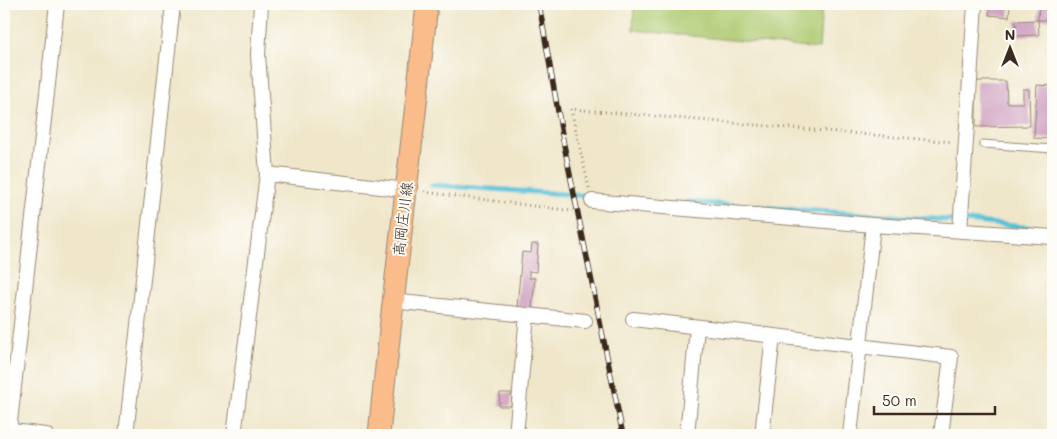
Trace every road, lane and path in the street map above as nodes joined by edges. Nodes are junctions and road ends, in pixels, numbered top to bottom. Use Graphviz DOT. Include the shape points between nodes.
graph roads {
  1 [pos="57,4"];
  2 [pos="174,4"];
  3 [pos="261,4"];
  4 [pos="427,4"];
  5 [pos="975,4"];
  6 [pos="966,143"];
  7 [pos="984,144"];
  8 [pos="1053,150"];
  9 [pos="267,174"];
  10 [pos="407,190"];
  11 [pos="592,201"];
  12 [pos="572,211"];
  13 [pos="873,225"];
  14 [pos="960,231"];
  15 [pos="1053,237"];
  16 [pos="392,300"];
  17 [pos="527,315"];
  18 [pos="634,319"];
  19 [pos="585,321"];
  20 [pos="697,328"];
  21 [pos="773,336"];
  22 [pos="861,346"];
  23 [pos="6,431"];
  24 [pos="46,435"];
  25 [pos="126,435"];
  26 [pos="234,435"];
  27 [pos="379,435"];
  28 [pos="516,435"];
  29 [pos="687,435"];
  30 [pos="762,435"];
  31 [pos="850,435"];
  32 [pos="941,435"];
  1 -- 23 [label="street"];
  2 -- 25 [label="street"];
  3 -- 9 [label="street" via="258,55"];
  4 -- 10 [label="main road, 高岡庄川線"];
  5 -- 6 [label="street"];
  6 -- 11 [label="path" via="571,110"];
  6 -- 14 [label="street"];
  7 -- 8 [label="lane"];
  9 -- 10 [label="street"];
  9 -- 26 [label="street"];
  10 -- 12 [label="path"];
  10 -- 16 [label="main road, 高岡庄川線"];
  11 -- 13 [label="street"];
  13 -- 14 [label="street"];
  13 -- 22 [label="street"];
  14 -- 15 [label="street"];
  16 -- 17 [label="street"];
  16 -- 27 [label="main road, 高岡庄川線"];
  17 -- 19 [label="street"];
  17 -- 28 [label="street"];
  18 -- 20 [label="street"];
  20 -- 21 [label="street"];
  20 -- 29 [label="street"];
  21 -- 22 [label="street"];
  21 -- 30 [label="street"];
  22 -- 31 [label="street"];
  22 -- 32 [label="street" via="951,357"];
  23 -- 24 [label="street"];
}
